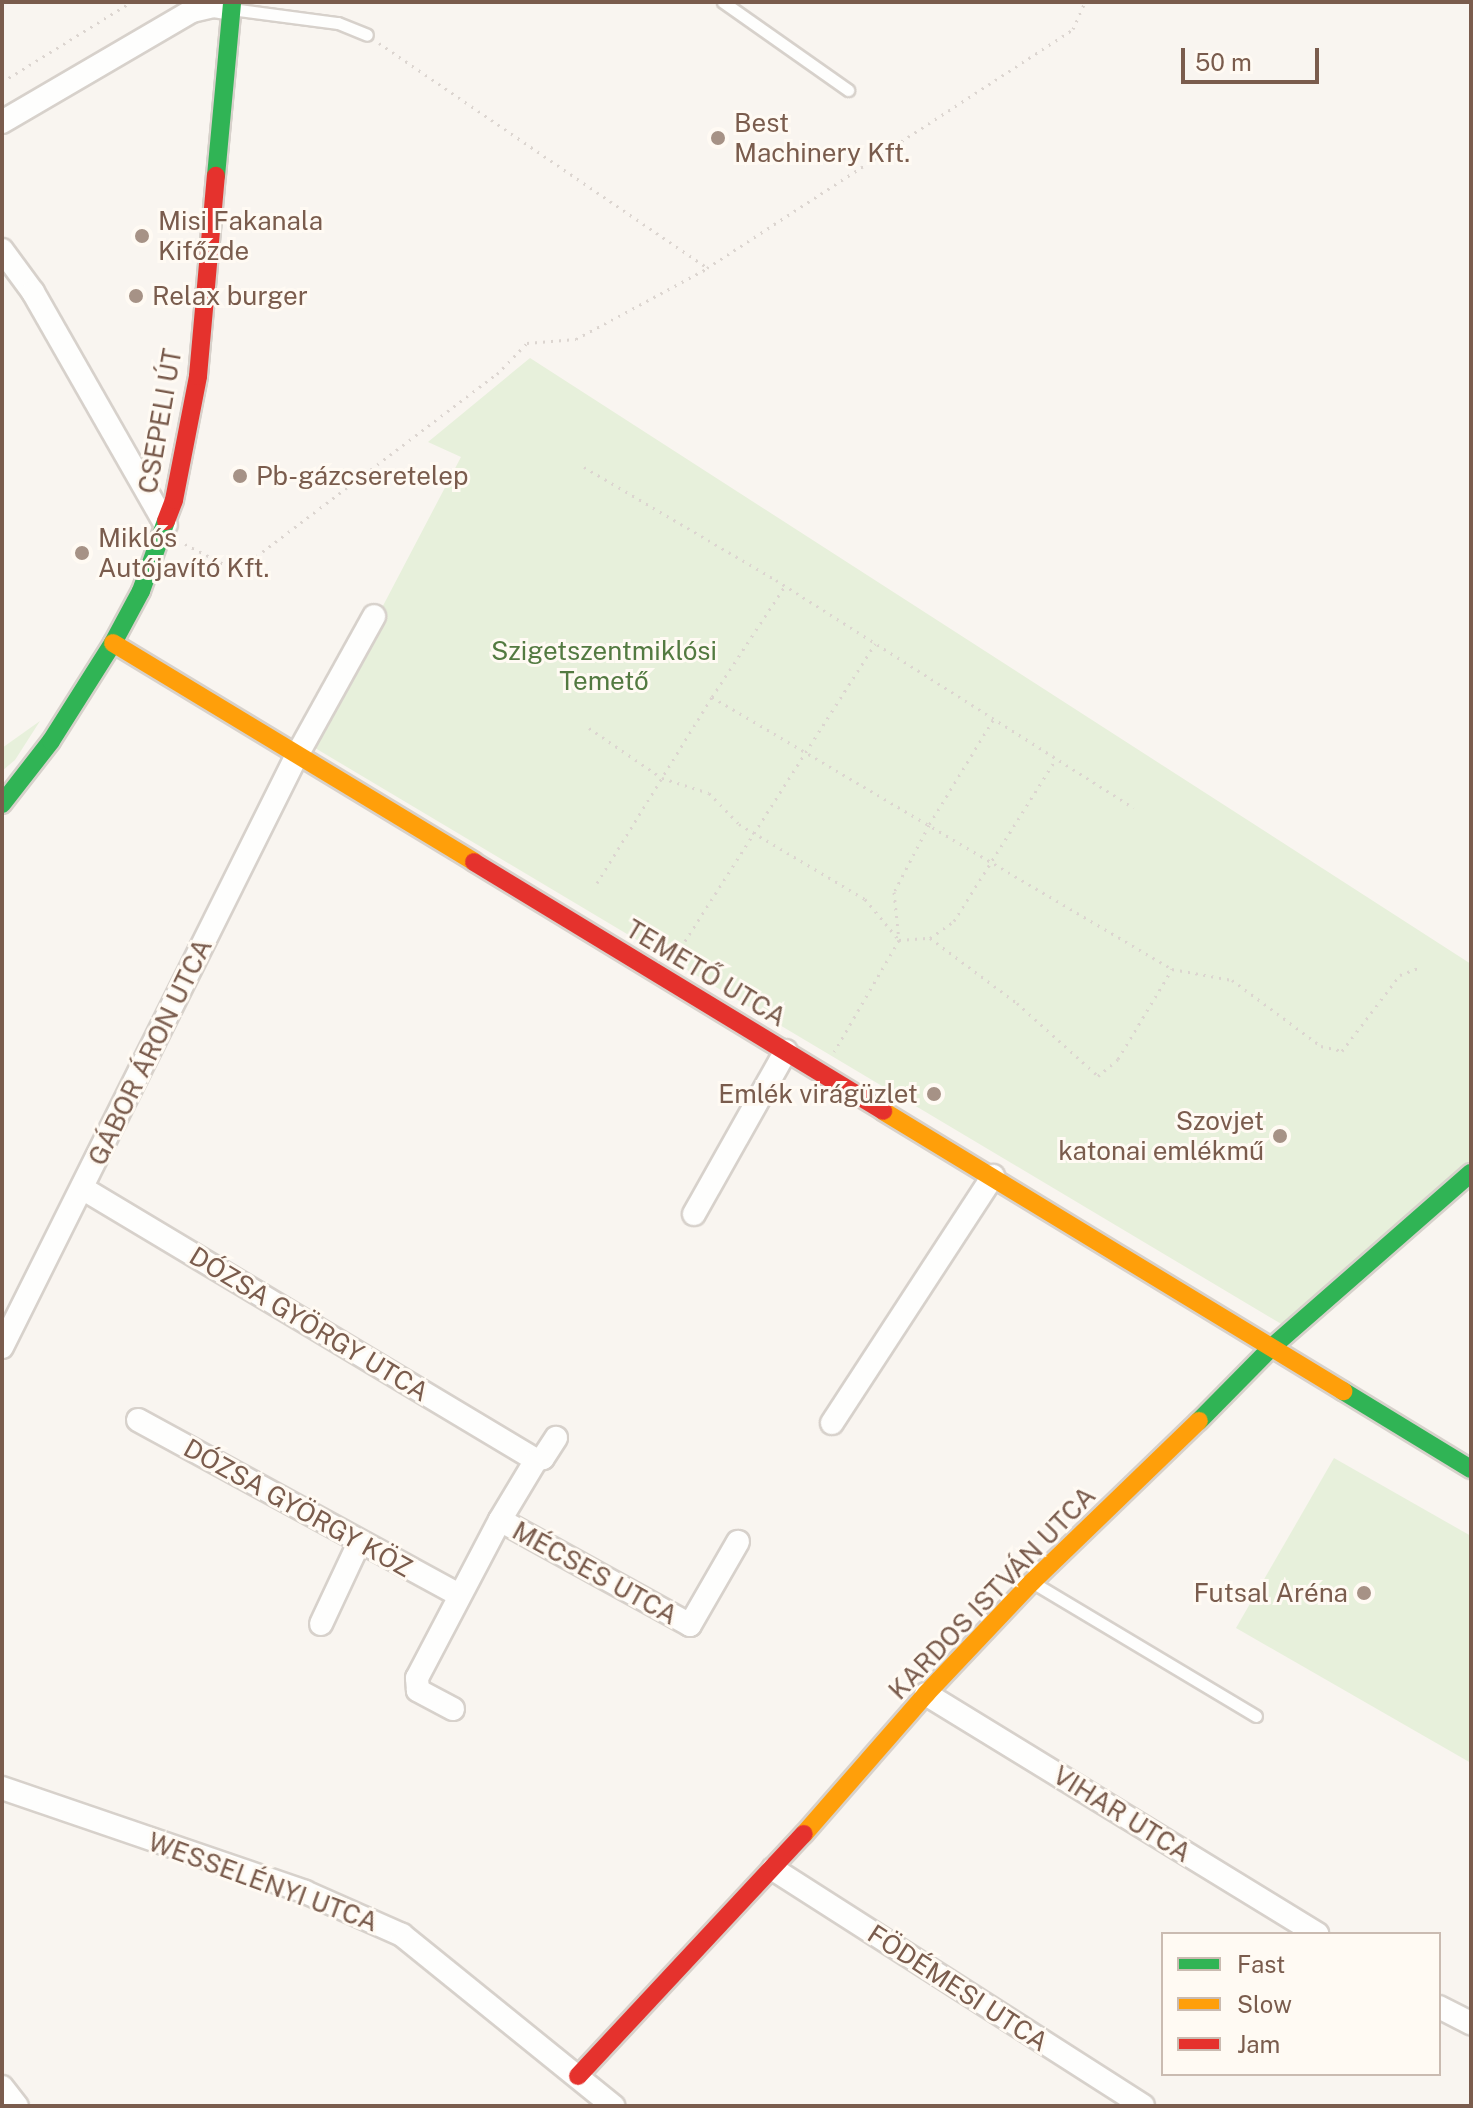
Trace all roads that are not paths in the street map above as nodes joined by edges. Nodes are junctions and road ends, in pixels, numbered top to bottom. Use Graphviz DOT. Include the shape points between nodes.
graph roads {
  1 [pos="723,2"];
  2 [pos="231,12"];
  3 [pos="367,35"];
  4 [pos="848,90"];
  5 [pos="2,122"];
  6 [pos="2,250"];
  7 [pos="166,525"];
  8 [pos="374,616"];
  9 [pos="113,643"];
  10 [pos="296,757"];
  11 [pos="2,804"];
  12 [pos="786,1051"];
  13 [pos="1471,1173"];
  14 [pos="993,1176"];
  15 [pos="82,1188"];
  16 [pos="694,1214"];
  17 [pos="2,1347"];
  18 [pos="1272,1347"];
  19 [pos="138,1420"];
  20 [pos="832,1423"];
  21 [pos="556,1438"];
  22 [pos="536,1460"];
  23 [pos="1471,1469"];
  24 [pos="500,1520"];
  25 [pos="738,1542"];
  26 [pos="359,1543"];
  27 [pos="1032,1582"];
  28 [pos="459,1595"];
  29 [pos="321,1624"];
  30 [pos="926,1694"];
  31 [pos="453,1709"];
  32 [pos="1256,1716"];
  33 [pos="2,1788"];
  34 [pos="773,1869"];
  35 [pos="1314,1932"];
  36 [pos="1441,2008"];
  37 [pos="1471,2023"];
  38 [pos="578,2076"];
  39 [pos="2,2087"];
  40 [pos="17,2106"];
  41 [pos="613,2106"];
  42 [pos="1143,2106"];
  1 -- 4 [label="lane"];
  2 -- 3 [label="lane" via="338,23"];
  2 -- 5 [label="street" via="160,30"];
  2 -- 7 [label="street, CSEPELI ÚT" via="198,376"];
  6 -- 7 [label="street" via="33,292"];
  7 -- 9 [label="street, CSEPELI ÚT" via="141,591"];
  8 -- 10 [label="street, GÁBOR ÁRON UTCA"];
  9 -- 10 [label="street, TEMETŐ UTCA"];
  9 -- 11 [label="street, CSEPELI ÚT" via="51,741"];
  10 -- 12 [label="street, TEMETŐ UTCA"];
  10 -- 15 [label="street, GÁBOR ÁRON UTCA"];
  12 -- 14 [label="street, TEMETŐ UTCA"];
  12 -- 16 [label="street"];
  13 -- 18 [label="street, KARDOS ISTVÁN UTCA"];
  14 -- 18 [label="street, TEMETŐ UTCA"];
  14 -- 20 [label="street"];
  15 -- 17 [label="street, GÁBOR ÁRON UTCA"];
  15 -- 22 [label="street, DÓZSA GYÖRGY UTCA"];
  18 -- 23 [label="street, TEMETŐ UTCA"];
  18 -- 27 [label="street, KARDOS ISTVÁN UTCA"];
  19 -- 26 [label="street, DÓZSA GYÖRGY KÖZ"];
  21 -- 22 [label="street"];
  22 -- 24 [label="street"];
  24 -- 25 [label="street, MÉCSES UTCA" via="690,1625"];
  24 -- 28 [label="street"];
  26 -- 28 [label="street, DÓZSA GYÖRGY KÖZ"];
  26 -- 29 [label="street"];
  27 -- 30 [label="street, KARDOS ISTVÁN UTCA"];
  27 -- 32 [label="lane"];
  28 -- 31 [label="street" via="415,1685"];
  30 -- 34 [label="street, KARDOS ISTVÁN UTCA"];
  30 -- 35 [label="street, VIHAR UTCA"];
  33 -- 38 [label="street, WESSELÉNYI UTCA" via="305,1892 402,1935"];
  34 -- 38 [label="street, KARDOS ISTVÁN UTCA"];
  34 -- 42 [label="street, FÖDÉMESI UTCA"];
  36 -- 37 [label="street"];
  38 -- 41 [label="street, WESSELÉNYI UTCA"];
  39 -- 40 [label="street"];
}
